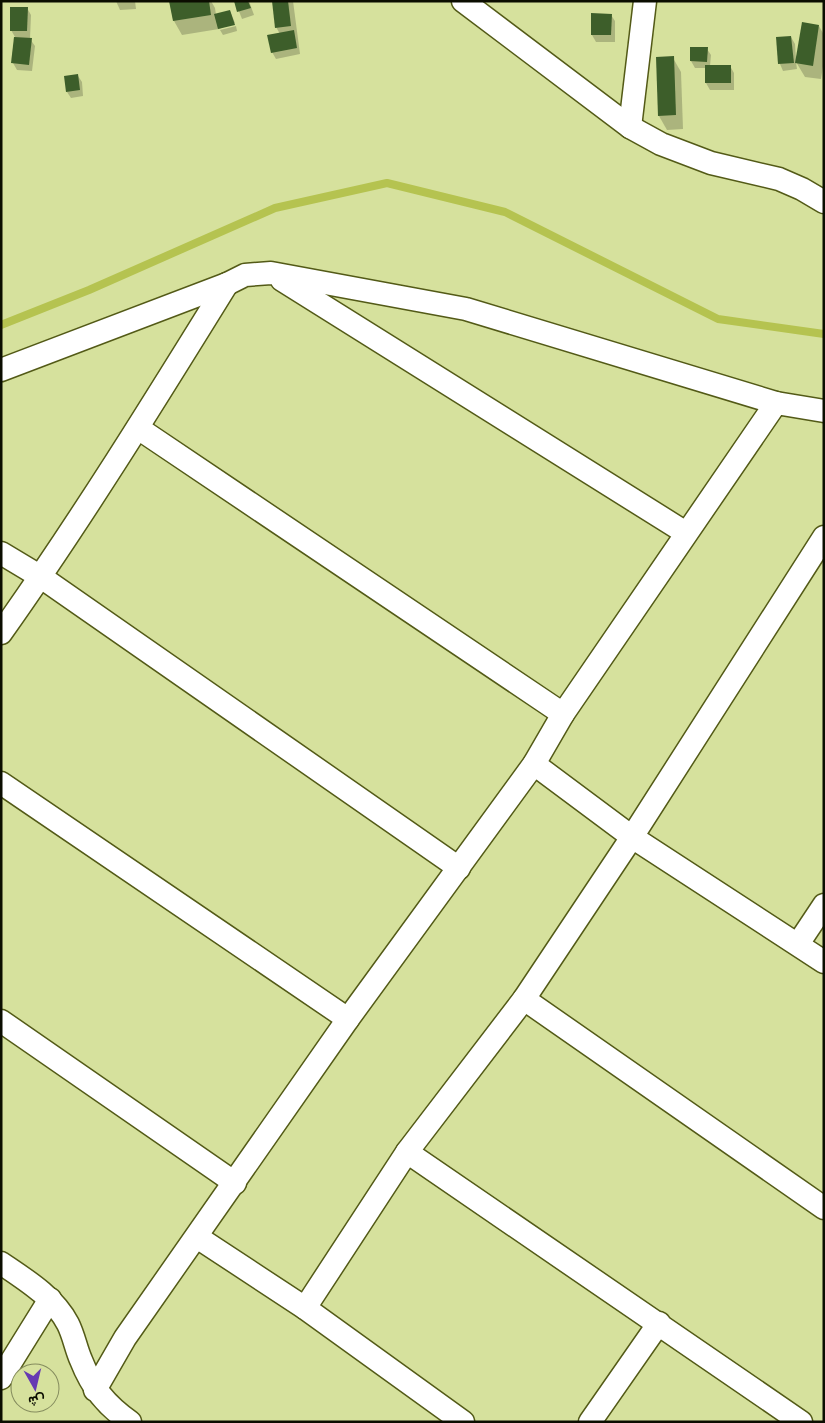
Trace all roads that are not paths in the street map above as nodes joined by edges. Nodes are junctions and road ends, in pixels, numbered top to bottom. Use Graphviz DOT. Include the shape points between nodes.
graph roads {
  1 [pos="463,1"];
  2 [pos="645,1"];
  3 [pos="630,127"];
  4 [pos="824,202"];
  5 [pos="271,273"];
  6 [pos="227,284"];
  7 [pos="1,370"];
  8 [pos="776,403"];
  9 [pos="824,411"];
  10 [pos="138,428"];
  11 [pos="686,533"];
  12 [pos="824,537"];
  13 [pos="1,553"];
  14 [pos="41,577"];
  15 [pos="1,633"];
  16 [pos="563,714"];
  17 [pos="534,764"];
  18 [pos="1,783"];
  19 [pos="632,837"];
  20 [pos="459,868"];
  21 [pos="824,905"];
  22 [pos="798,944"];
  23 [pos="824,962"];
  24 [pos="524,1000"];
  25 [pos="348,1020"];
  26 [pos="1,1021"];
  27 [pos="407,1152"];
  28 [pos="235,1182"];
  29 [pos="824,1208"];
  30 [pos="197,1237"];
  31 [pos="1,1263"];
  32 [pos="50,1299"];
  33 [pos="305,1308"];
  34 [pos="659,1324"];
  35 [pos="1,1378"];
  36 [pos="95,1390"];
  37 [pos="130,1422"];
  38 [pos="463,1422"];
  39 [pos="590,1422"];
  40 [pos="801,1422"];
  1 -- 3 [label="street"];
  2 -- 3 [label="street"];
  3 -- 4 [label="street" via="661,144 711,163 778,179"];
  5 -- 6 [label="street" via="245,275"];
  5 -- 8 [label="street" via="466,309"];
  5 -- 11 [label="street"];
  6 -- 7 [label="street"];
  6 -- 10 [label="street"];
  8 -- 9 [label="street"];
  8 -- 11 [label="street"];
  10 -- 14 [label="street"];
  10 -- 16 [label="street"];
  11 -- 16 [label="street"];
  12 -- 19 [label="street"];
  13 -- 14 [label="street"];
  14 -- 15 [label="street"];
  14 -- 20 [label="street"];
  16 -- 17 [label="street"];
  17 -- 19 [label="street"];
  17 -- 20 [label="street"];
  18 -- 25 [label="street"];
  19 -- 22 [label="street"];
  19 -- 24 [label="street"];
  20 -- 25 [label="street"];
  21 -- 22 [label="street"];
  22 -- 23 [label="street"];
  24 -- 27 [label="street"];
  24 -- 29 [label="street"];
  25 -- 28 [label="street"];
  26 -- 28 [label="street"];
  27 -- 33 [label="street"];
  27 -- 34 [label="street"];
  28 -- 30 [label="street"];
  30 -- 33 [label="street"];
  30 -- 36 [label="street" via="125,1338"];
  31 -- 32 [label="street"];
  32 -- 35 [label="street"];
  32 -- 36 [label="street" via="68,1324"];
  33 -- 38 [label="street"];
  34 -- 39 [label="street"];
  34 -- 40 [label="street"];
  36 -- 37 [label="street"];
}
